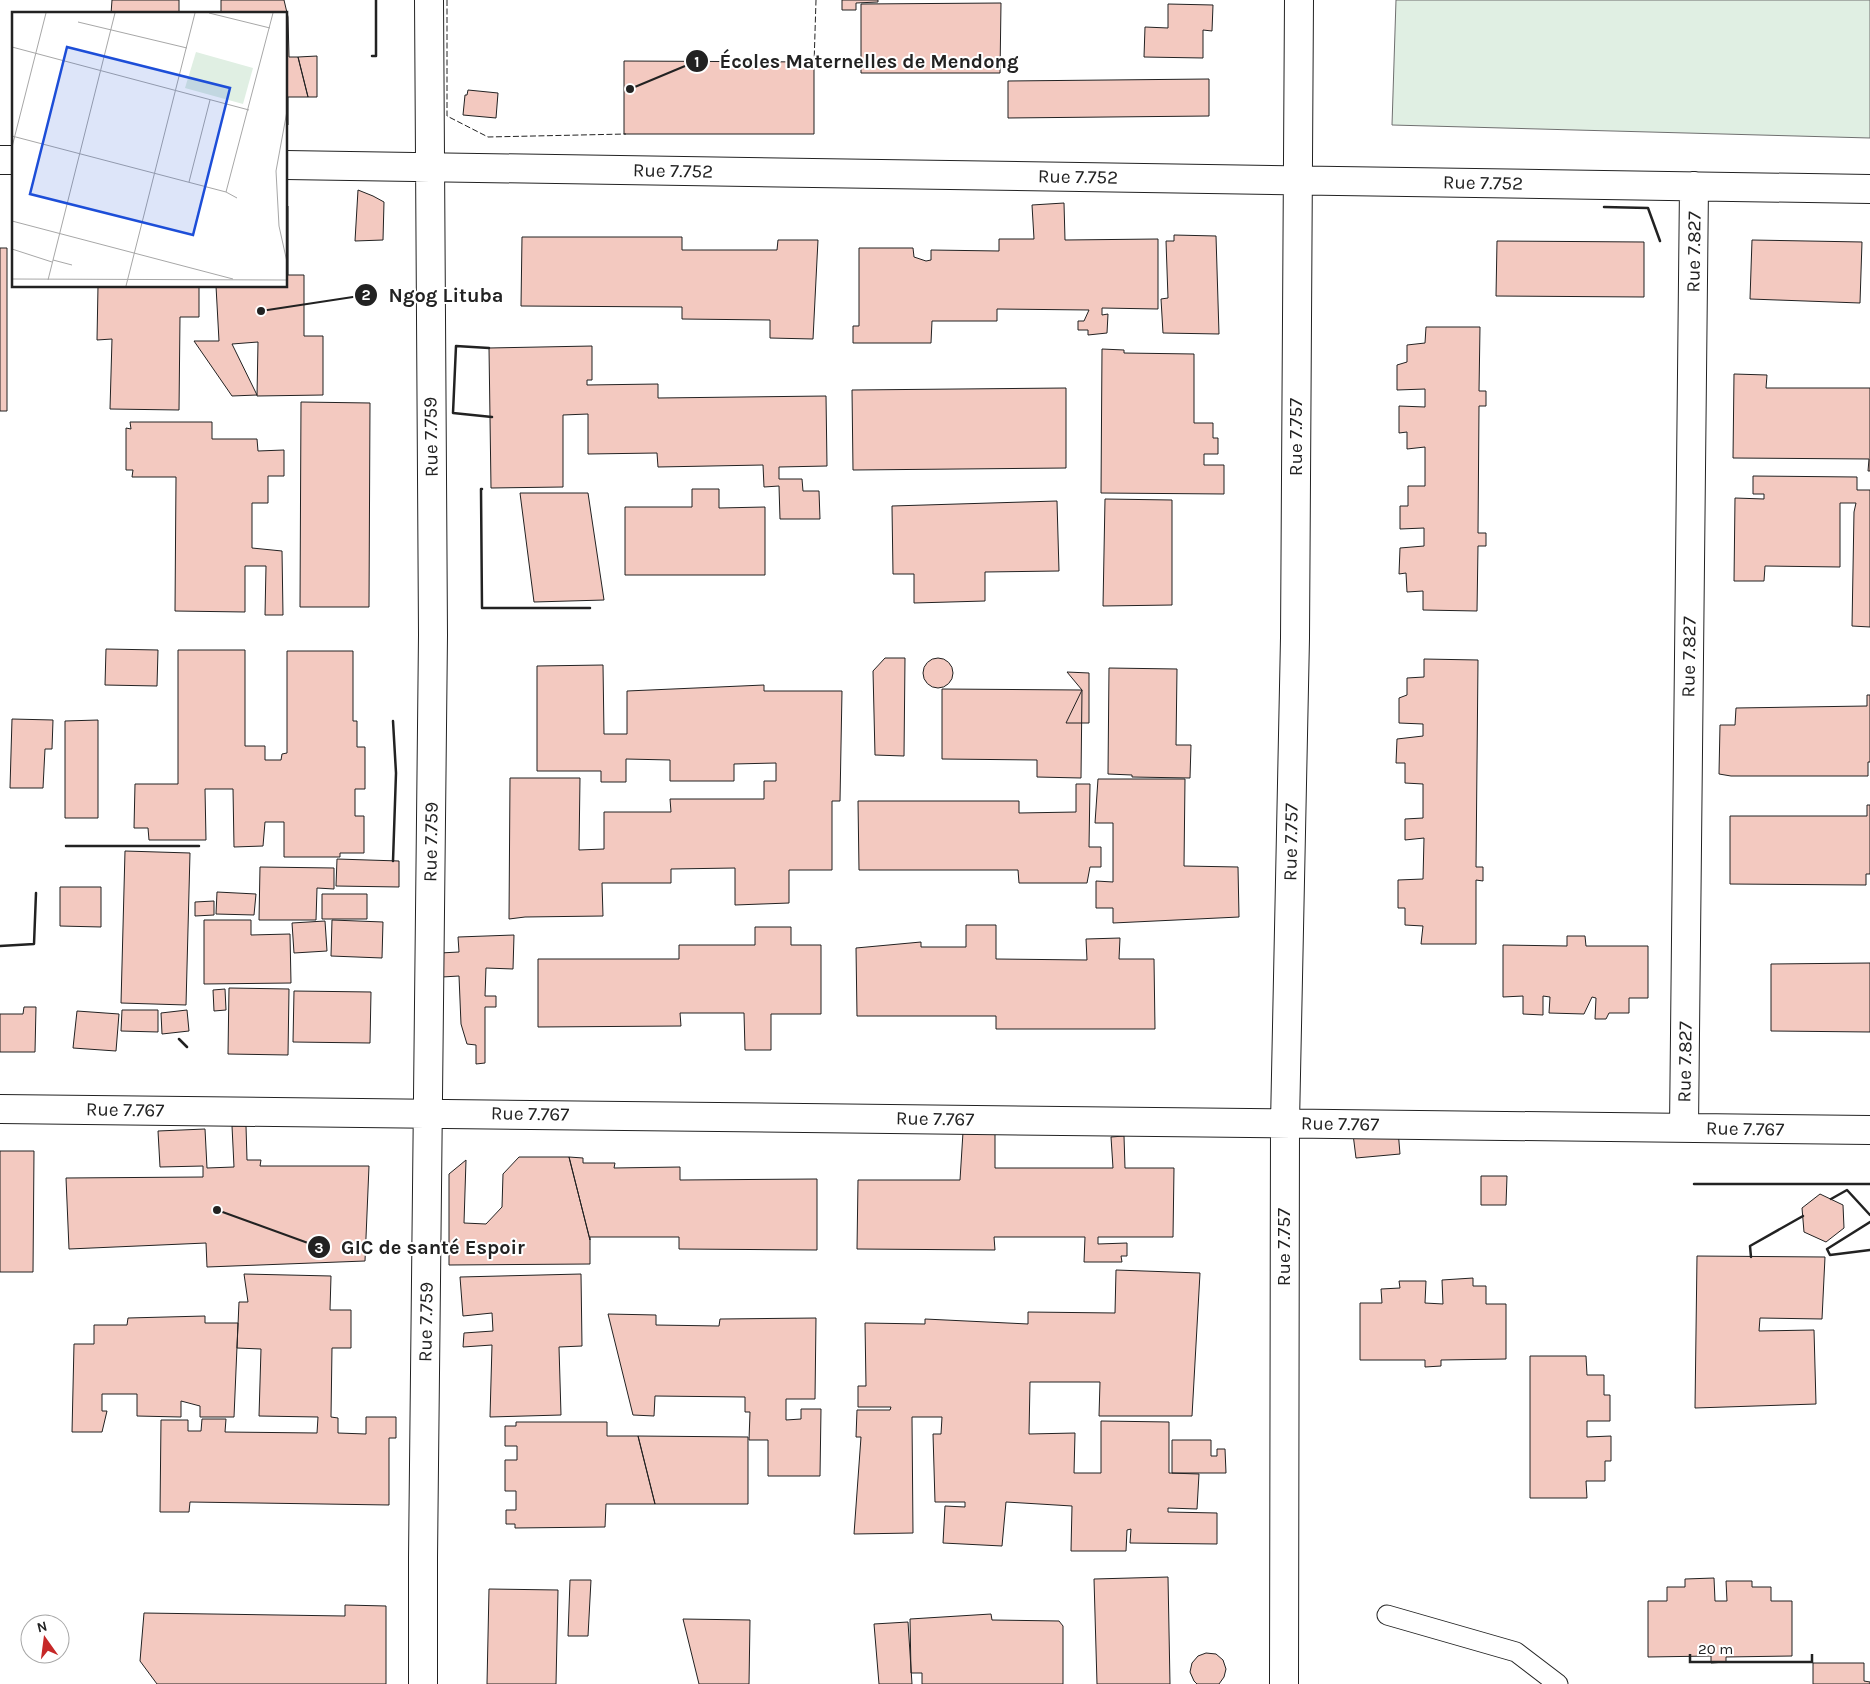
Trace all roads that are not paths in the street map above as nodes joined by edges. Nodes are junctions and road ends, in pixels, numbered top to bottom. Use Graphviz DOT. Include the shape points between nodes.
graph roads {
  1 [pos="429,0"];
  2 [pos="1299,0"];
  3 [pos="288,165"];
  4 [pos="429,167"];
  5 [pos="1297,180"];
  6 [pos="1694,186"];
  7 [pos="1870,189"];
  8 [pos="0,1109"];
  9 [pos="428,1113"];
  10 [pos="1285,1123"];
  11 [pos="1684,1128"];
  12 [pos="1870,1130"];
  13 [pos="1387,1615"];
  14 [pos="423,1684"];
  15 [pos="1284,1684"];
  16 [pos="1558,1684"];
  1 -- 4 [label="street, Rue 7.759"];
  2 -- 5 [label="street, Rue 7.757"];
  3 -- 4 [label="street, Rue 7.752"];
  4 -- 5 [label="street, Rue 7.752"];
  4 -- 9 [label="street, Rue 7.759" via="433,636"];
  5 -- 6 [label="street, Rue 7.752"];
  5 -- 10 [label="street, Rue 7.757" via="1295,648"];
  6 -- 7 [label="street, Rue 7.752"];
  6 -- 11 [label="street, Rue 7.827"];
  8 -- 9 [label="street, Rue 7.767"];
  9 -- 10 [label="street, Rue 7.767"];
  9 -- 14 [label="street, Rue 7.759"];
  10 -- 11 [label="street, Rue 7.767"];
  10 -- 15 [label="street, Rue 7.757"];
  11 -- 12 [label="street, Rue 7.767"];
  13 -- 16 [label="lane" via="1516,1652"];
}
